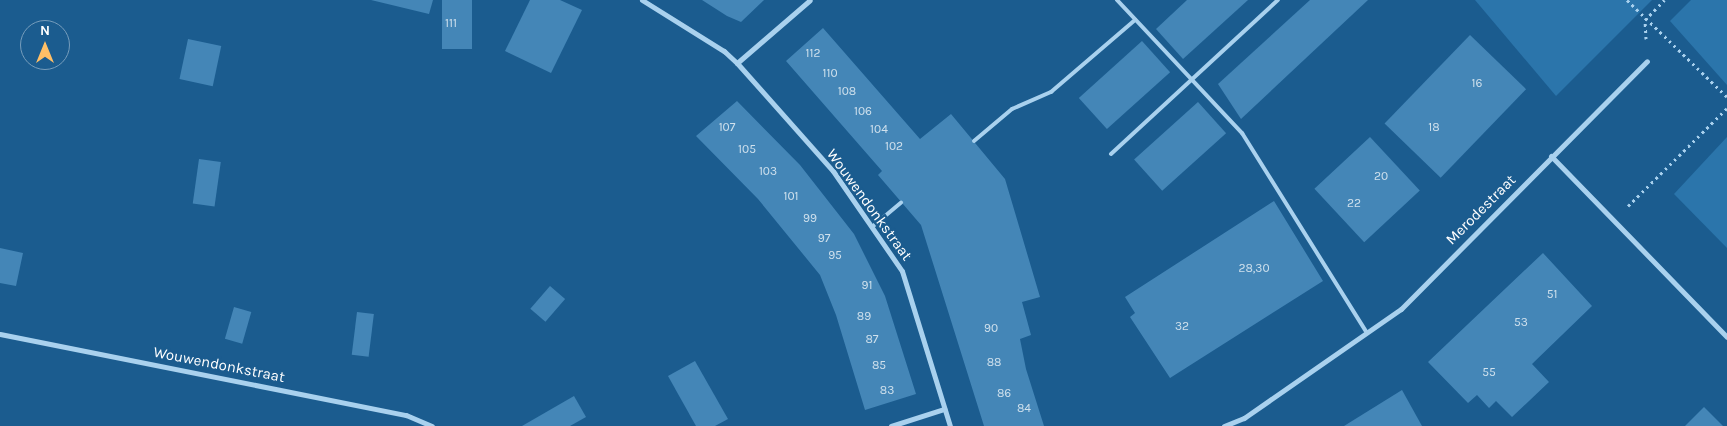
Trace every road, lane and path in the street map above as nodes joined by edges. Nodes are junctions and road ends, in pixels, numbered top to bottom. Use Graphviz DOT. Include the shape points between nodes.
graph roads {
  1 [pos="642,0"];
  2 [pos="810,0"];
  3 [pos="1117,0"];
  4 [pos="1278,0"];
  5 [pos="1627,0"];
  6 [pos="1664,0"];
  7 [pos="1135,20"];
  8 [pos="1645,20"];
  9 [pos="1647,61"];
  10 [pos="736,62"];
  11 [pos="1191,80"];
  12 [pos="1727,97"];
  13 [pos="1727,108"];
  14 [pos="974,141"];
  15 [pos="1111,154"];
  16 [pos="1551,156"];
  17 [pos="901,202"];
  18 [pos="1614,220"];
  19 [pos="872,227"];
  20 [pos="1367,333"];
  21 [pos="0,334"];
  22 [pos="1727,337"];
  23 [pos="944,409"];
  24 [pos="432,426"];
  25 [pos="891,426"];
  26 [pos="950,426"];
  27 [pos="1224,426"];
  1 -- 10 [label="street, Wouwendonkstraat" via="724,51"];
  2 -- 10 [label="street"];
  3 -- 7 [label="lane"];
  4 -- 11 [label="lane"];
  5 -- 8 [label="path"];
  6 -- 8 [label="path"];
  7 -- 11 [label="lane"];
  7 -- 14 [label="lane" via="1051,92 1012,109"];
  8 -- 9 [label="path"];
  8 -- 12 [label="path"];
  9 -- 16 [label="street, Merodestraat"];
  10 -- 19 [label="street, Wouwendonkstraat" via="833,171"];
  11 -- 15 [label="lane"];
  11 -- 20 [label="lane" via="1242,133"];
  13 -- 18 [label="path"];
  16 -- 18 [label="street"];
  16 -- 20 [label="street, Merodestraat" via="1400,309"];
  17 -- 19 [label="lane"];
  18 -- 22 [label="street"];
  19 -- 23 [label="street, Wouwendonkstraat" via="902,271"];
  20 -- 27 [label="street, Merodestraat" via="1244,418"];
  21 -- 24 [label="street, Wouwendonkstraat" via="406,415"];
  23 -- 25 [label="street"];
  23 -- 26 [label="street, Wouwendonkstraat"];
}
